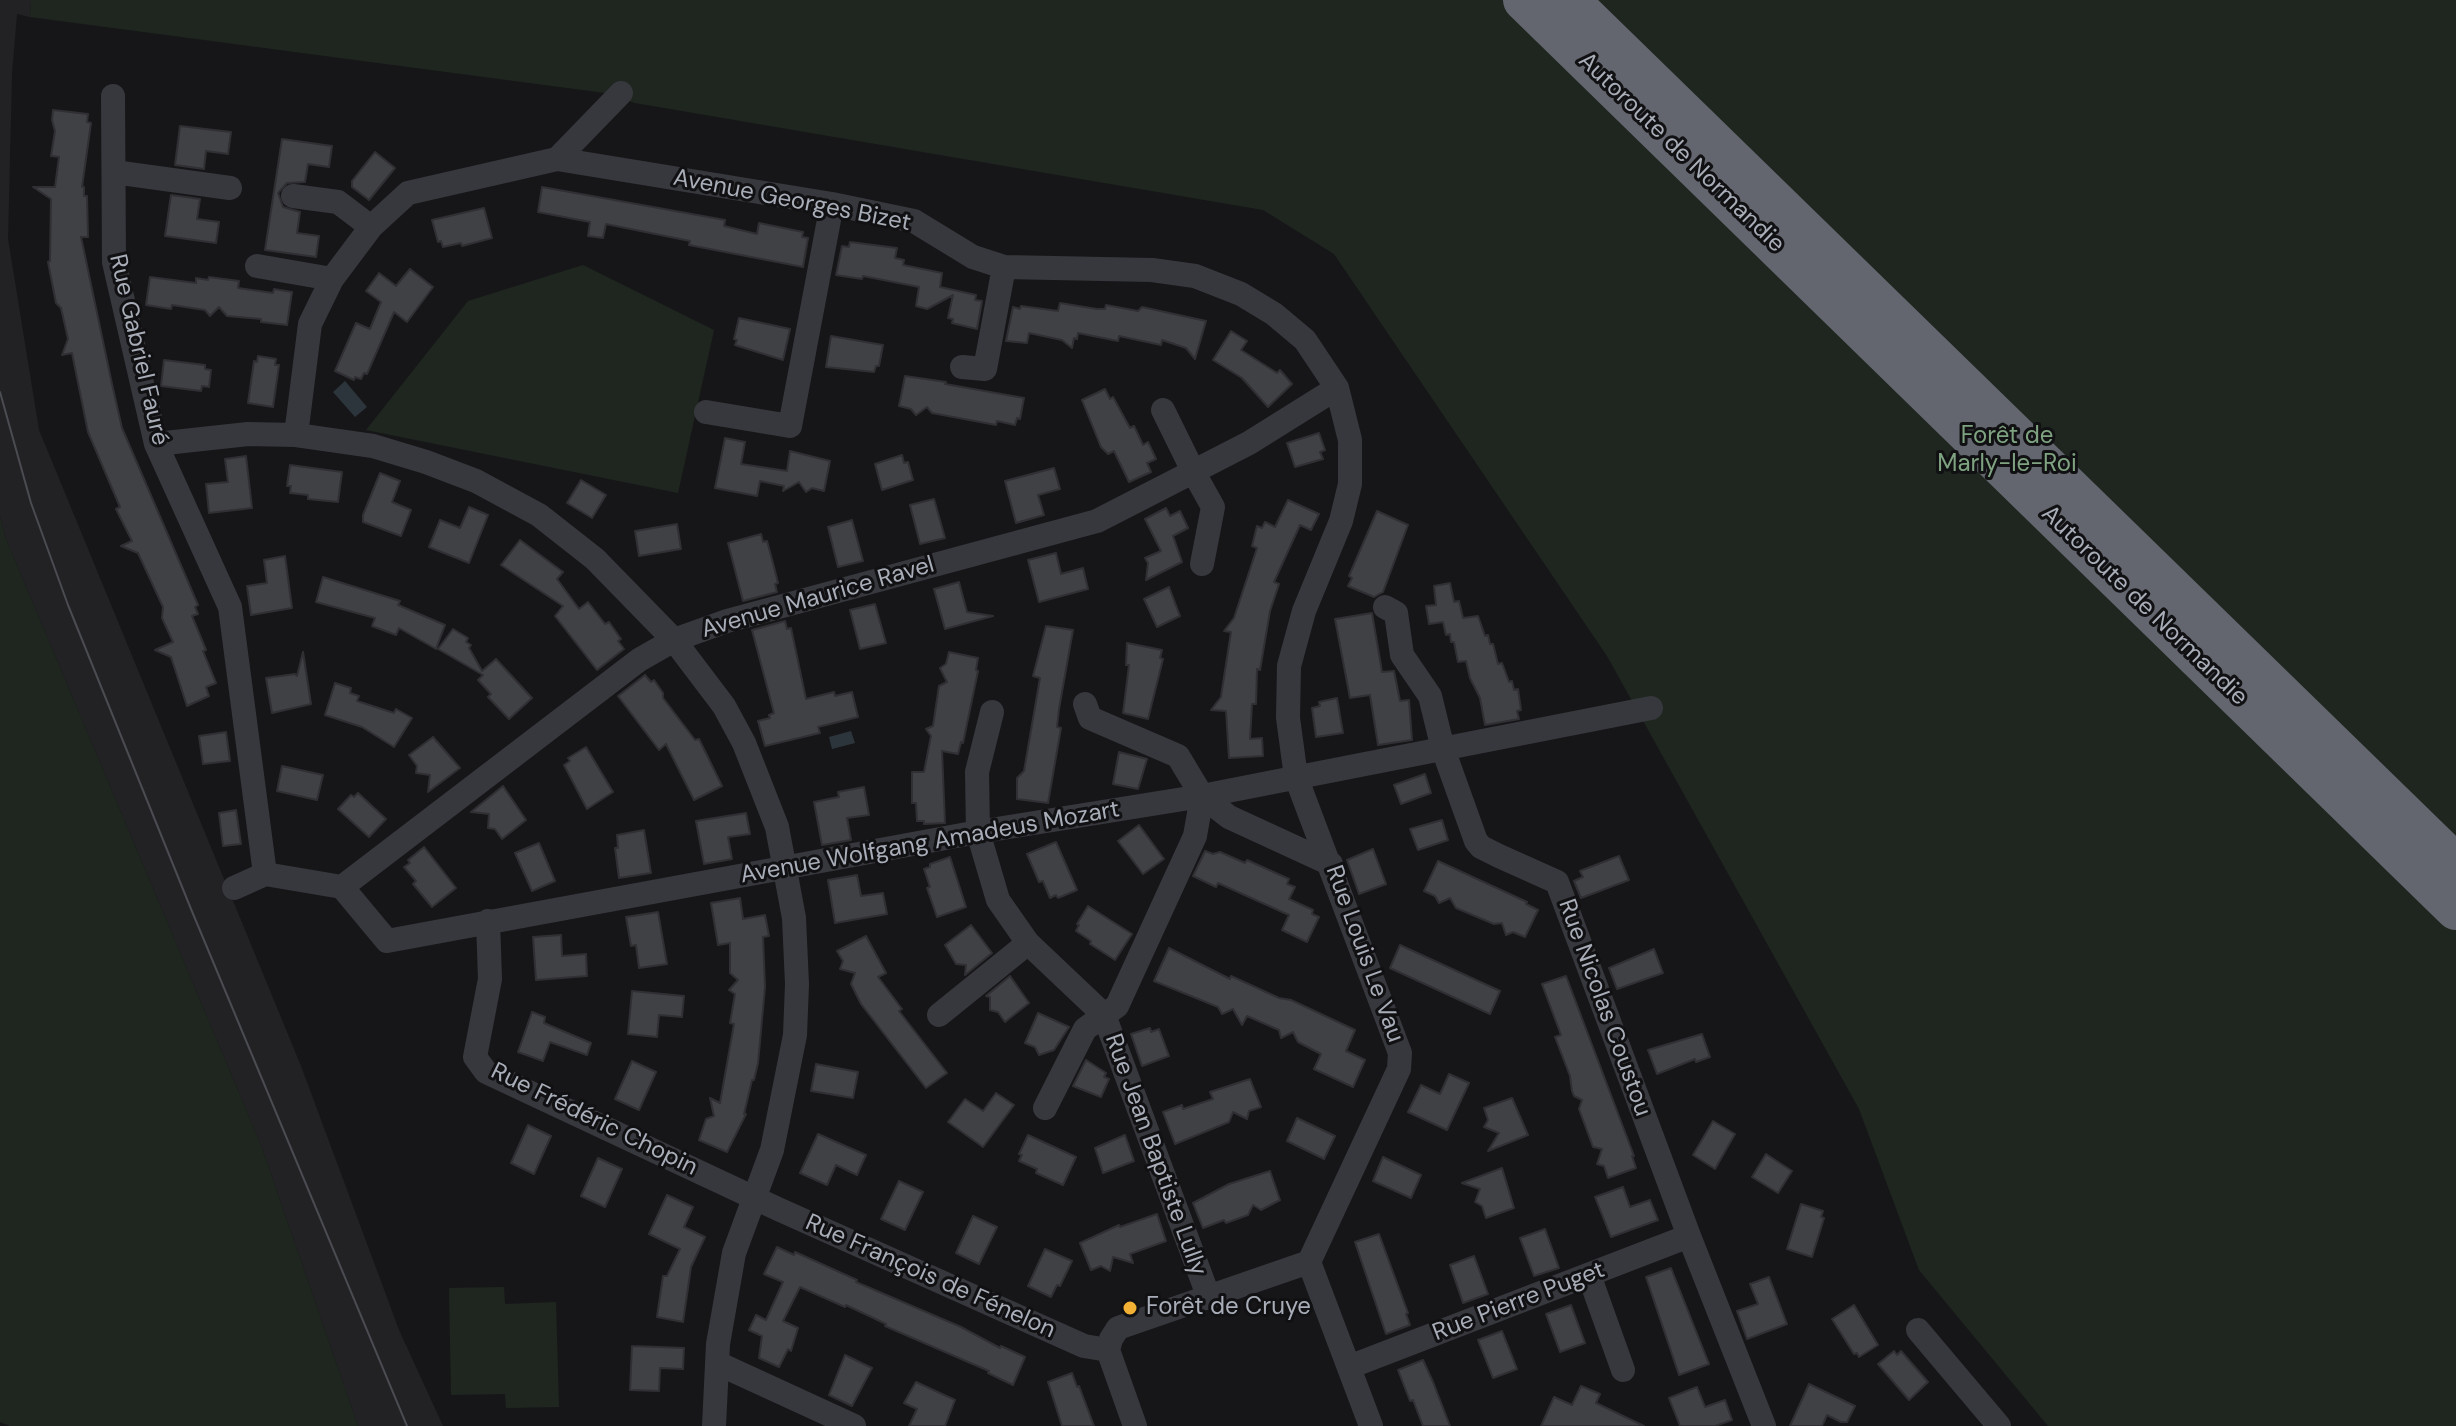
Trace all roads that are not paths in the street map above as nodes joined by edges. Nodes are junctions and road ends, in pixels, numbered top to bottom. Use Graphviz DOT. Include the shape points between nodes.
graph roads {
  1 [pos="1524,0"];
  2 [pos="1568,0"];
  3 [pos="621,93"];
  4 [pos="113,96"];
  5 [pos="557,159"];
  6 [pos="114,172"];
  7 [pos="230,188"];
  8 [pos="293,196"];
  9 [pos="832,204"];
  10 [pos="371,227"];
  11 [pos="257,266"];
  12 [pos="1004,267"];
  13 [pos="332,279"];
  14 [pos="962,367"];
  15 [pos="1337,388"];
  16 [pos="1163,410"];
  17 [pos="706,412"];
  18 [pos="296,435"];
  19 [pos="156,444"];
  20 [pos="1194,473"];
  21 [pos="1202,564"];
  22 [pos="1385,607"];
  23 [pos="674,640"];
  24 [pos="1085,704"];
  25 [pos="1651,708"];
  26 [pos="992,712"];
  27 [pos="1443,749"];
  28 [pos="1296,777"];
  29 [pos="1202,796"];
  30 [pos="978,832"];
  31 [pos="1331,864"];
  32 [pos="2456,865"];
  33 [pos="785,868"];
  34 [pos="265,874"];
  35 [pos="342,887"];
  36 [pos="234,888"];
  37 [pos="2456,909"];
  38 [pos="488,921"];
  39 [pos="1028,943"];
  40 [pos="939,1015"];
  41 [pos="1104,1015"];
  42 [pos="1045,1108"];
  43 [pos="753,1197"];
  44 [pos="1689,1236"];
  45 [pos="1309,1262"];
  46 [pos="1589,1275"];
  47 [pos="1209,1298"];
  48 [pos="1918,1330"];
  49 [pos="1108,1350"];
  50 [pos="717,1363"];
  51 [pos="1349,1367"];
  52 [pos="1623,1370"];
  53 [pos="714,1426"];
  54 [pos="854,1426"];
  55 [pos="1135,1426"];
  56 [pos="1371,1426"];
  57 [pos="1764,1426"];
  58 [pos="1999,1426"];
  1 -- 37 [label="highway, Autoroute de Normandie"];
  2 -- 32 [label="highway, Autoroute de Normandie"];
  3 -- 5 [label="street"];
  4 -- 6 [label="street, Rue Gabriel Fauré"];
  5 -- 9 [label="street, Avenue Georges Bizet"];
  5 -- 10 [label="street, Avenue Georges Bizet" via="408,193"];
  6 -- 7 [label="street"];
  6 -- 19 [label="street, Rue Gabriel Fauré" via="114,262"];
  8 -- 10 [label="street" via="338,202"];
  9 -- 12 [label="street, Avenue Georges Bizet" via="914,221 973,257"];
  9 -- 17 [label="street" via="790,426"];
  10 -- 13 [label="street, Avenue Georges Bizet"];
  11 -- 13 [label="street"];
  12 -- 14 [label="street" via="985,369"];
  12 -- 15 [label="street, Avenue Georges Bizet" via="1195,276 1274,314 1305,340"];
  13 -- 18 [label="street, Avenue Georges Bizet" via="310,324"];
  15 -- 20 [label="street, Avenue Maurice Ravel"];
  15 -- 28 [label="street, Avenue Georges Bizet" via="1350,440 1350,484 1289,666 1288,718"];
  16 -- 20 [label="street"];
  18 -- 19 [label="street" via="248,434"];
  18 -- 23 [label="street" via="373,446 426,462 476,481 539,515 595,559"];
  19 -- 34 [label="street, Rue Gabriel Fauré" via="230,607"];
  20 -- 21 [label="street" via="1213,507"];
  20 -- 23 [label="street, Avenue Maurice Ravel" via="1097,521"];
  22 -- 27 [label="street, Rue Nicolas Coustou" via="1396,613 1402,655 1430,696"];
  23 -- 33 [label="street" via="724,706 744,743 777,827"];
  23 -- 35 [label="street, Avenue Maurice Ravel" via="639,660"];
  24 -- 29 [label="street" via="1090,718 1178,756"];
  25 -- 27 [label="street, Avenue Wolfgang Amadeus Mozart"];
  26 -- 30 [label="street" via="977,772"];
  27 -- 28 [label="street, Avenue Wolfgang Amadeus Mozart"];
  27 -- 44 [label="street, Rue Nicolas Coustou" via="1476,841 1557,882"];
  28 -- 29 [label="street, Avenue Wolfgang Amadeus Mozart"];
  28 -- 31 [label="street, Rue Louis Le Vau"];
  29 -- 30 [label="street, Avenue Wolfgang Amadeus Mozart"];
  29 -- 31 [label="street" via="1229,817"];
  29 -- 41 [label="street, Rue Jean Baptiste Lully" via="1195,836 1117,1006"];
  30 -- 33 [label="street, Avenue Wolfgang Amadeus Mozart"];
  30 -- 39 [label="street" via="998,900"];
  31 -- 45 [label="street, Rue Louis Le Vau" via="1400,1053 1399,1069"];
  33 -- 38 [label="street, Avenue Wolfgang Amadeus Mozart"];
  33 -- 43 [label="street" via="794,918 795,1035 772,1150"];
  34 -- 35 [label="street"];
  34 -- 36 [label="street"];
  35 -- 38 [label="street, Avenue Wolfgang Amadeus Mozart" via="387,941"];
  38 -- 43 [label="street, Rue Frédéric Chopin" via="490,979 475,1057 486,1072"];
  39 -- 40 [label="street"];
  39 -- 41 [label="street"];
  41 -- 42 [label="street" via="1085,1029"];
  41 -- 47 [label="street, Rue Jean Baptiste Lully"];
  43 -- 49 [label="street, Rue François de Fénelon" via="1084,1346"];
  43 -- 50 [label="street" via="734,1253"];
  44 -- 46 [label="street, Rue Pierre Puget"];
  44 -- 57 [label="street, Rue Nicolas Coustou"];
  45 -- 47 [label="street"];
  45 -- 51 [label="street"];
  46 -- 51 [label="street, Rue Pierre Puget"];
  46 -- 52 [label="street"];
  47 -- 49 [label="street" via="1118,1328"];
  48 -- 58 [label="street"];
  49 -- 55 [label="street"];
  50 -- 53 [label="street"];
  50 -- 54 [label="street"];
  51 -- 56 [label="street"];
}
